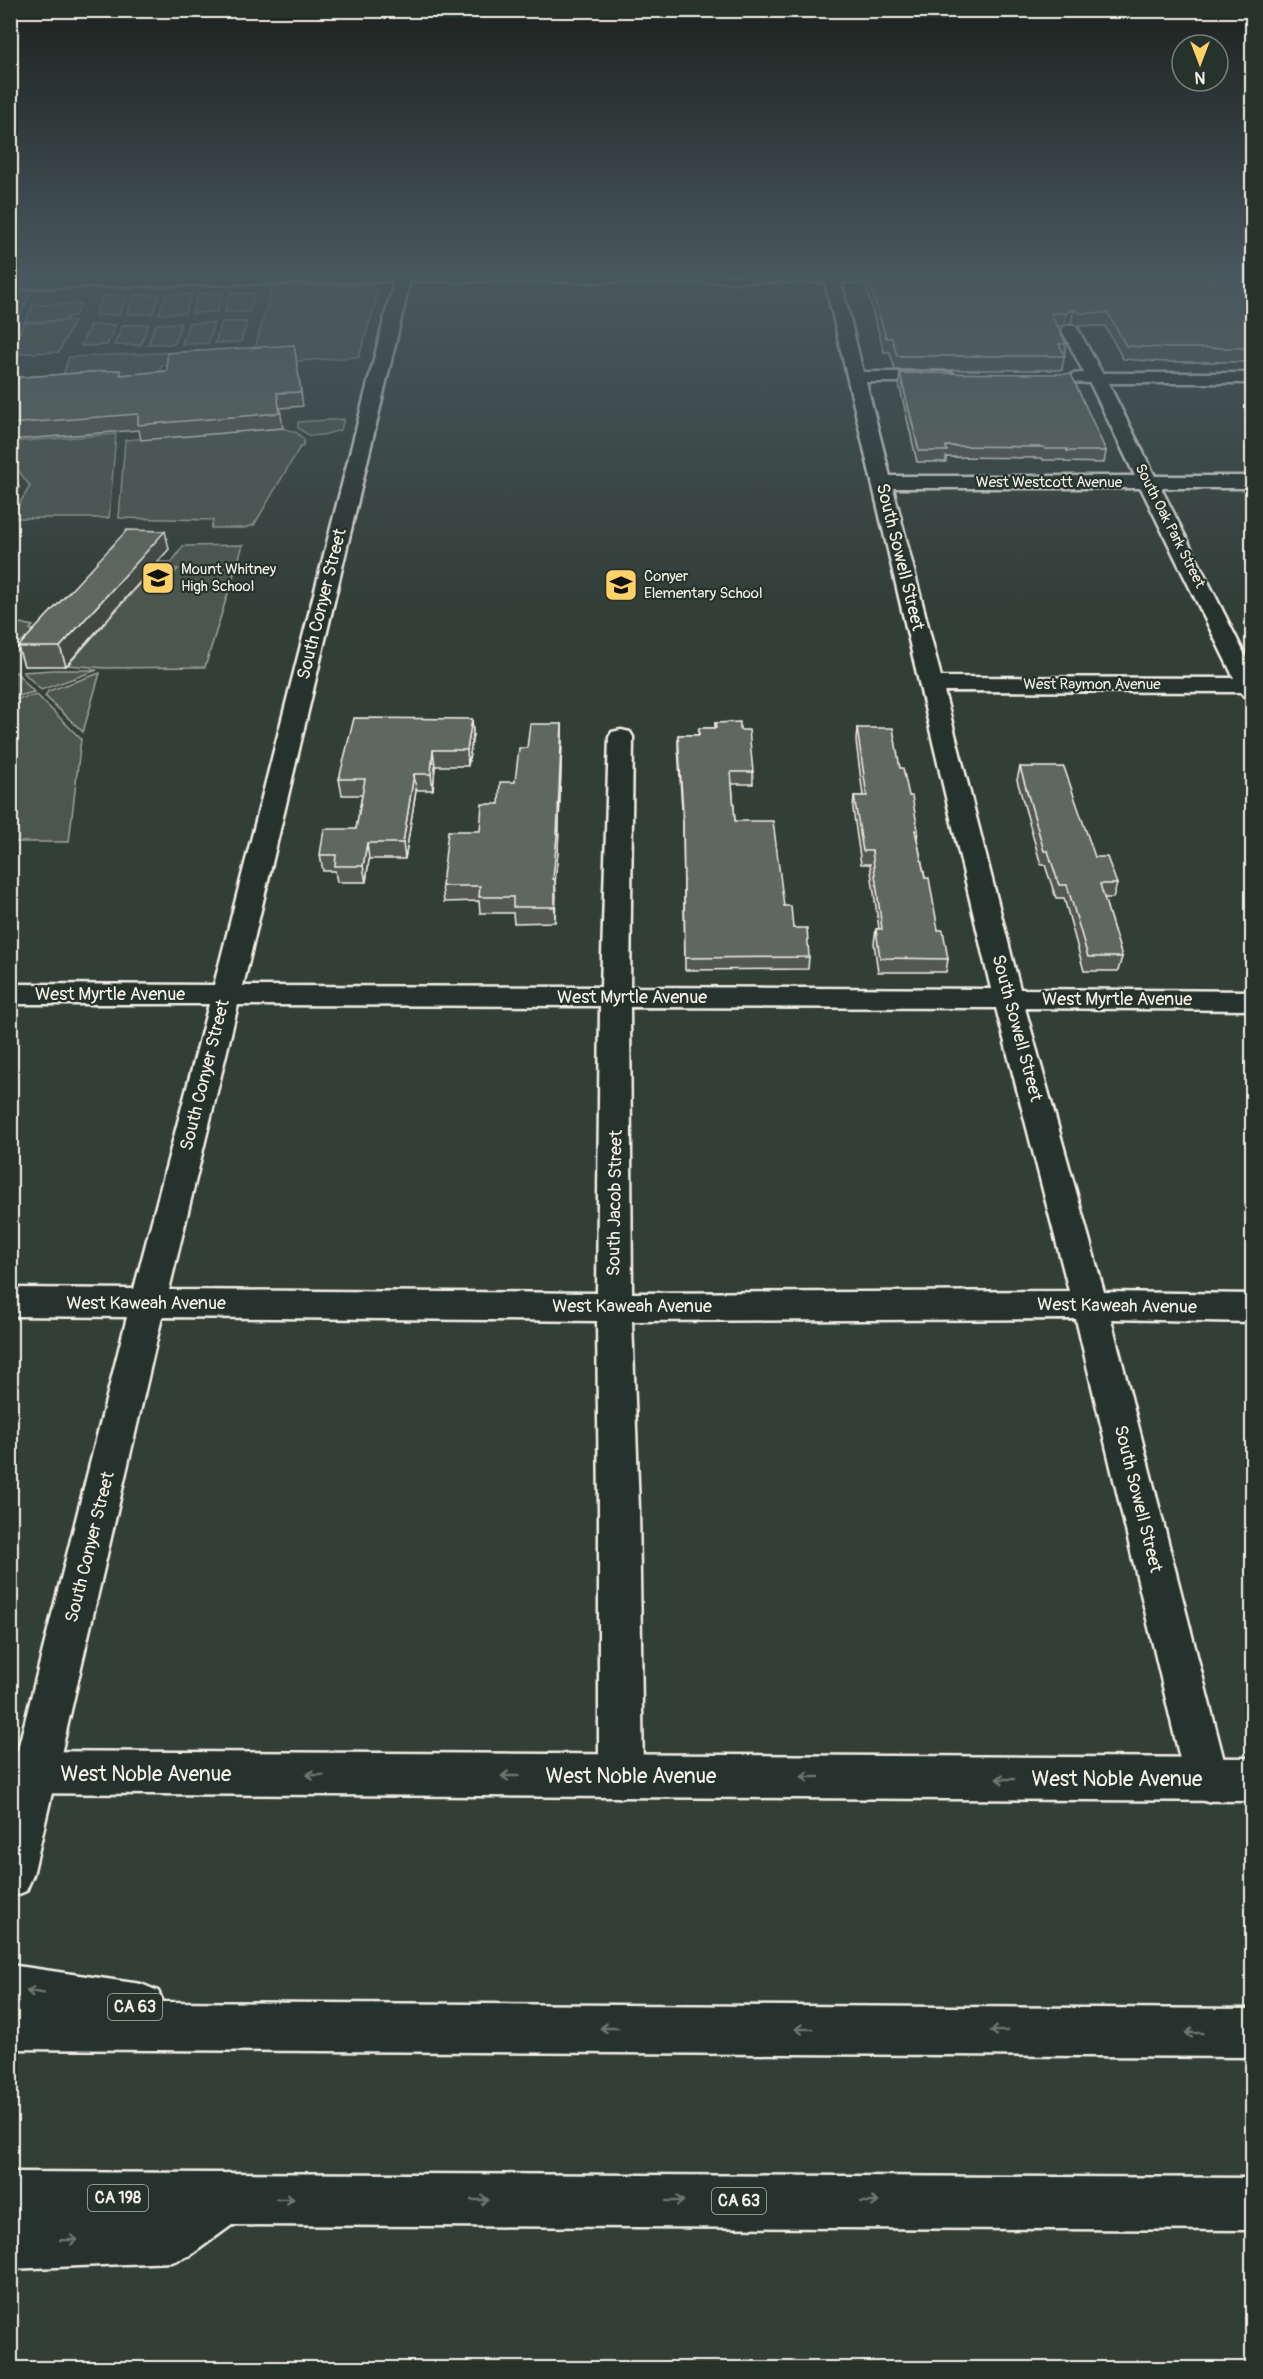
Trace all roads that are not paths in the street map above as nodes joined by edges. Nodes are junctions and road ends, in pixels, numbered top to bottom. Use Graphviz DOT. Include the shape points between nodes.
graph roads {
  1 [pos="376,387"];
  2 [pos="857,387"];
  3 [pos="1101,387"];
  4 [pos="881,482"];
  5 [pos="1148,482"];
  6 [pos="1252,482"];
  7 [pos="932,684"];
  8 [pos="1252,687"];
  9 [pos="621,737"];
  10 [pos="10,994"];
  11 [pos="226,994"];
  12 [pos="615,996"];
  13 [pos="1008,999"];
  14 [pos="1252,1000"];
  15 [pos="10,1302"];
  16 [pos="148,1302"];
  17 [pos="1090,1305"];
  18 [pos="614,1307"];
  19 [pos="1252,1308"];
  20 [pos="22,1773"];
  21 [pos="621,1776"];
  22 [pos="1207,1780"];
  23 [pos="1252,1780"];
  24 [pos="10,1875"];
  25 [pos="10,1989"];
  26 [pos="10,2025"];
  27 [pos="259,2025"];
  28 [pos="1252,2033"];
  29 [pos="10,2198"];
  30 [pos="226,2198"];
  31 [pos="1252,2204"];
  32 [pos="10,2243"];
  1 -- 11 [label="main road, South Conyer Street"];
  2 -- 4 [label="main road, South Sowell Street"];
  3 -- 5 [label="main road, South Oak Park Street"];
  4 -- 5 [label="main road, West Westcott Avenue"];
  4 -- 7 [label="main road, South Sowell Street"];
  5 -- 6 [label="main road, West Westcott Avenue"];
  5 -- 8 [label="main road, South Oak Park Street"];
  7 -- 8 [label="main road, West Raymon Avenue"];
  7 -- 13 [label="main road, South Sowell Street"];
  9 -- 12 [label="main road, South Jacob Street"];
  10 -- 11 [label="main road, West Myrtle Avenue"];
  11 -- 12 [label="main road, West Myrtle Avenue"];
  11 -- 16 [label="main road, South Conyer Street"];
  12 -- 13 [label="main road, West Myrtle Avenue"];
  12 -- 18 [label="main road, South Jacob Street"];
  13 -- 14 [label="main road, West Myrtle Avenue"];
  13 -- 17 [label="main road, South Sowell Street"];
  15 -- 16 [label="main road, West Kaweah Avenue"];
  16 -- 18 [label="main road, West Kaweah Avenue"];
  16 -- 20 [label="main road, South Conyer Street" via="100,1507"];
  17 -- 18 [label="main road, West Kaweah Avenue"];
  17 -- 19 [label="main road, West Kaweah Avenue"];
  17 -- 22 [label="main road, South Sowell Street"];
  18 -- 21 [label="main road, South Jacob Street"];
  21 -- 20 [label="main road, West Noble Avenue, one-way"];
  20 -- 24 [label="main road, South Conyer Street"];
  22 -- 21 [label="main road, West Noble Avenue, one-way"];
  22 -- 23 [label="main road, West Noble Avenue"];
  27 -- 25 [label="main road, CA 63, one-way"];
  26 -- 27 [label="main road"];
  28 -- 27 [label="main road, CA 63, one-way"];
  29 -- 30 [label="main road, CA 198"];
  30 -- 31 [label="main road, CA 63, one-way"];
  32 -- 30 [label="main road, one-way" via="172,2236"];
}
